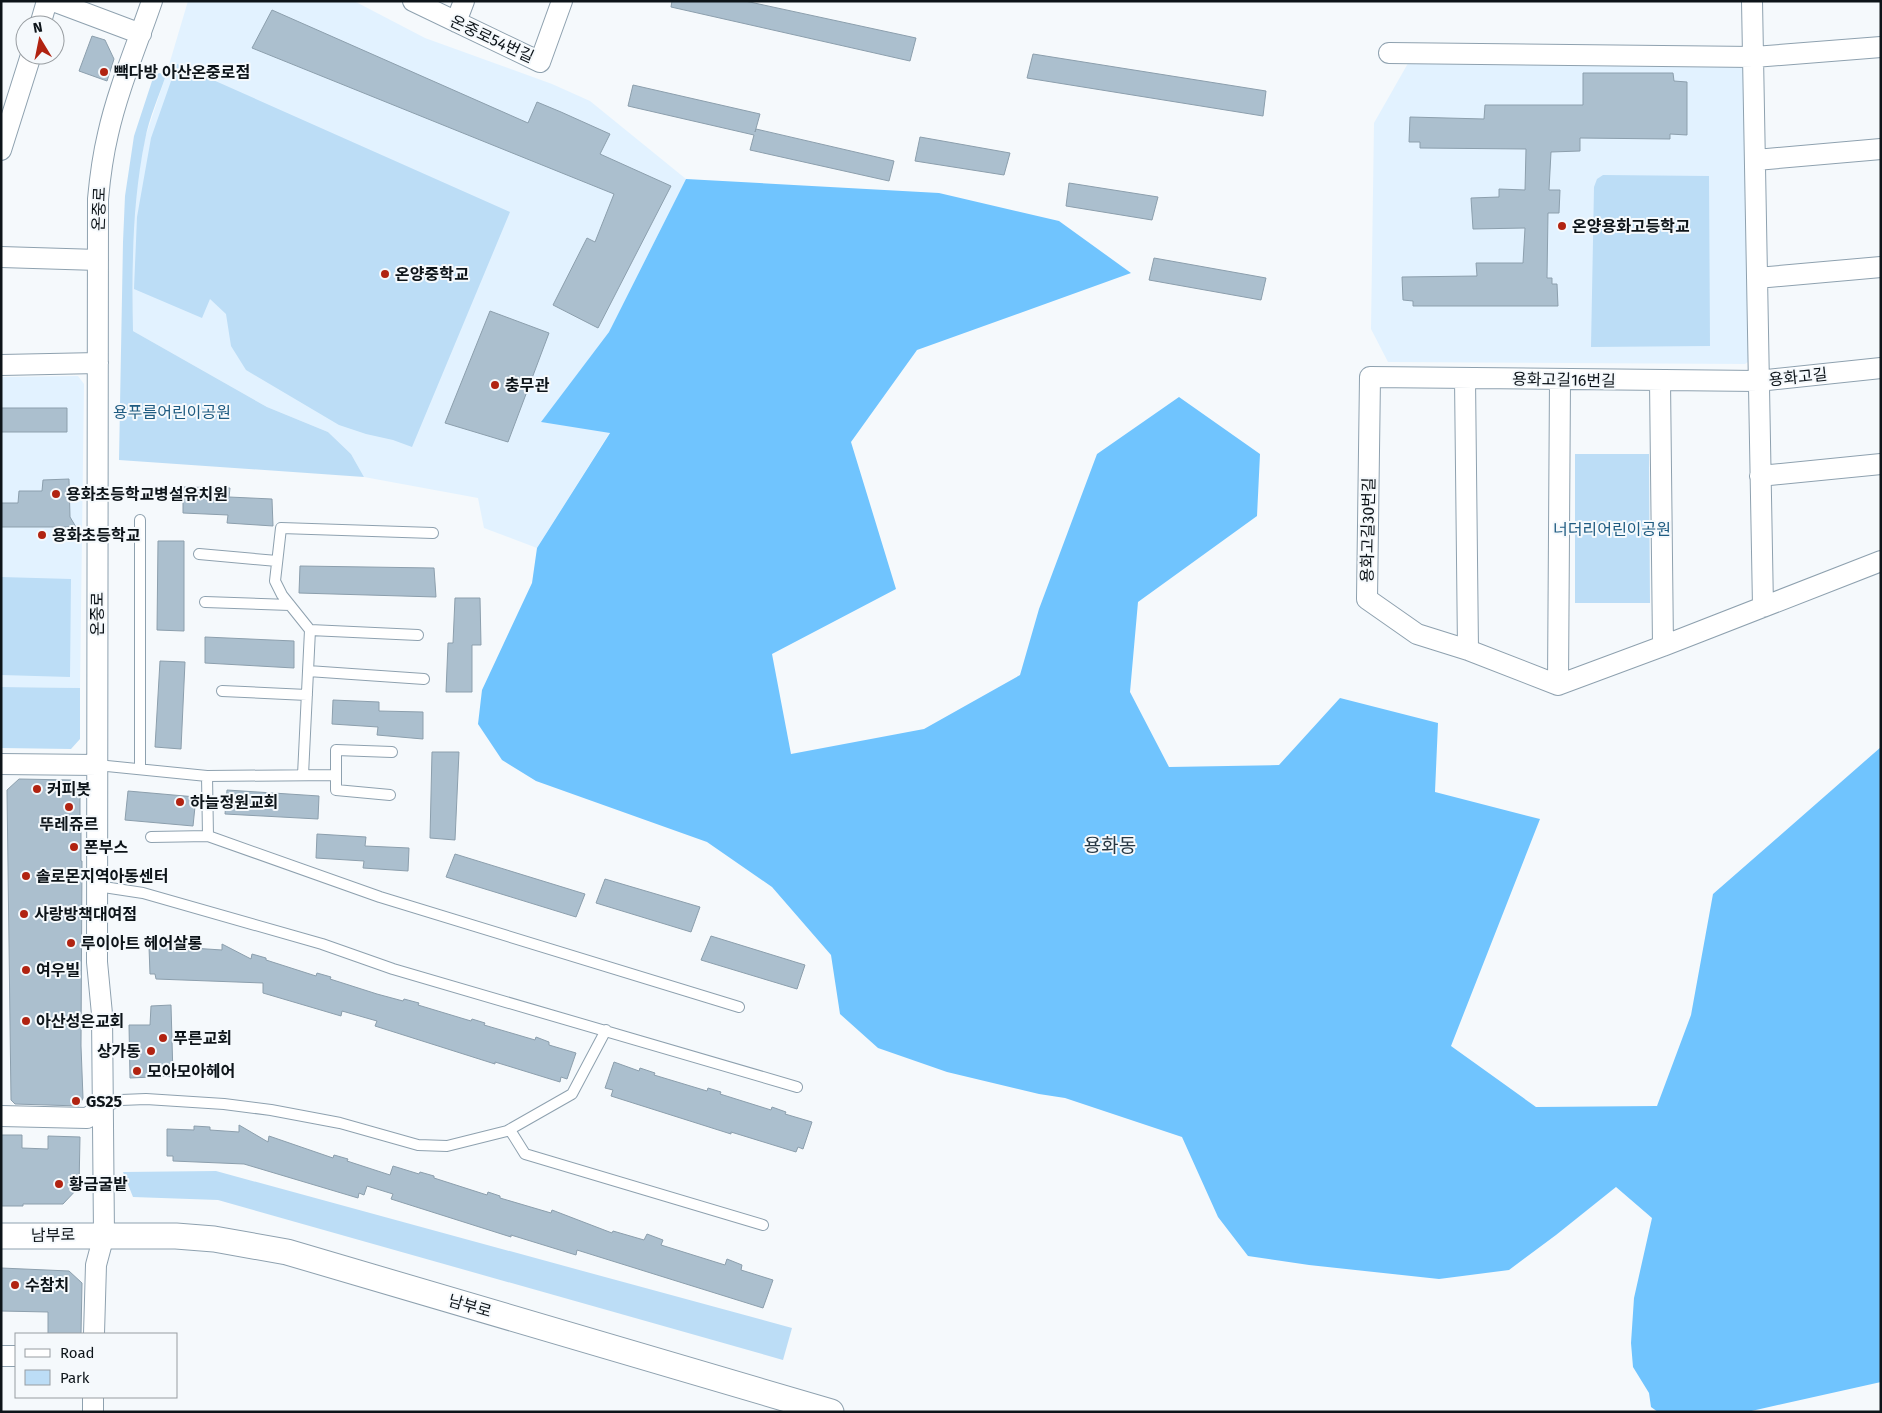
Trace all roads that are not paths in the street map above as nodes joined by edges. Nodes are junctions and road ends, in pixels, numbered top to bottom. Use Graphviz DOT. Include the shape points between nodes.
graph roads {
  1 [pos="48,1"];
  2 [pos="54,1"];
  3 [pos="152,1"];
  4 [pos="413,1"];
  5 [pos="464,1"];
  6 [pos="562,1"];
  7 [pos="1752,1"];
  8 [pos="43,15"];
  9 [pos="456,22"];
  10 [pos="141,34"];
  11 [pos="1881,47"];
  12 [pos="1389,53"];
  13 [pos="1754,57"];
  14 [pos="28,65"];
  15 [pos="1881,149"];
  16 [pos="1,150"];
  17 [pos="1756,160"];
  18 [pos="1,257"];
  19 [pos="98,260"];
  20 [pos="1881,267"];
  21 [pos="1756,278"];
  22 [pos="98,363"];
  23 [pos="1,365"];
  24 [pos="1881,368"];
  25 [pos="1370,377"];
  26 [pos="1465,378"];
  27 [pos="1560,380"];
  28 [pos="1660,381"];
  29 [pos="1758,381"];
  30 [pos="1881,464"];
  31 [pos="1760,476"];
  32 [pos="140,520"];
  33 [pos="433,533"];
  34 [pos="199,554"];
  35 [pos="277,561"];
  36 [pos="1881,561"];
  37 [pos="205,602"];
  38 [pos="290,605"];
  39 [pos="1763,607"];
  40 [pos="310,630"];
  41 [pos="418,636"];
  42 [pos="1663,646"];
  43 [pos="1468,650"];
  44 [pos="308,671"];
  45 [pos="424,679"];
  46 [pos="1558,685"];
  47 [pos="222,691"];
  48 [pos="307,695"];
  49 [pos="392,752"];
  50 [pos="1,764"];
  51 [pos="97,765"];
  52 [pos="140,769"];
  53 [pos="207,776"];
  54 [pos="303,776"];
  55 [pos="336,776"];
  56 [pos="390,795"];
  57 [pos="208,836"];
  58 [pos="151,837"];
  59 [pos="97,886"];
  60 [pos="739,1007"];
  61 [pos="606,1030"];
  62 [pos="797,1087"];
  63 [pos="103,1108"];
  64 [pos="1,1116"];
  65 [pos="510,1130"];
  66 [pos="763,1225"];
  67 [pos="104,1235"];
  68 [pos="1,1236"];
  69 [pos="94,1333"];
  70 [pos="1,1356"];
  71 [pos="15,1356"];
  72 [pos="93,1398"];
  73 [pos="93,1412"];
  74 [pos="831,1412"];
  1 -- 8 [label="street"];
  2 -- 10 [label="street"];
  3 -- 10 [label="street, 온중로"];
  4 -- 9 [label="street, 온중로54번길"];
  5 -- 9 [label="street"];
  6 -- 9 [label="street, 온중로54번길" via="540,62"];
  7 -- 13 [label="street, 용화고길"];
  10 -- 19 [label="street, 온중로" via="108,132 98,199"];
  11 -- 13 [label="street"];
  12 -- 13 [label="street"];
  13 -- 17 [label="street, 용화고길"];
  14 -- 16 [label="street"];
  15 -- 17 [label="street"];
  17 -- 21 [label="street, 용화고길"];
  18 -- 19 [label="street"];
  19 -- 22 [label="street, 온중로"];
  20 -- 21 [label="street"];
  21 -- 29 [label="street, 용화고길"];
  22 -- 23 [label="street"];
  22 -- 51 [label="street, 온중로"];
  24 -- 29 [label="street, 용화고길"];
  25 -- 26 [label="street, 용화고길16번길"];
  25 -- 43 [label="street, 용화고길30번길" via="1367,599 1417,634"];
  26 -- 27 [label="street, 용화고길16번길"];
  26 -- 43 [label="street"];
  27 -- 28 [label="street, 용화고길16번길"];
  27 -- 46 [label="street"];
  28 -- 29 [label="street, 용화고길16번길"];
  28 -- 42 [label="street"];
  29 -- 31 [label="street"];
  30 -- 31 [label="street"];
  31 -- 39 [label="street"];
  32 -- 52 [label="lane"];
  33 -- 35 [label="lane" via="281,528"];
  34 -- 35 [label="lane"];
  35 -- 38 [label="lane" via="275,581"];
  36 -- 39 [label="street"];
  37 -- 38 [label="lane"];
  38 -- 40 [label="lane"];
  39 -- 42 [label="street"];
  40 -- 41 [label="lane"];
  40 -- 44 [label="lane"];
  42 -- 46 [label="street"];
  43 -- 46 [label="street, 용화고길30번길"];
  44 -- 45 [label="lane"];
  44 -- 48 [label="lane"];
  47 -- 48 [label="lane"];
  48 -- 54 [label="lane"];
  49 -- 55 [label="lane" via="336,750"];
  50 -- 51 [label="street"];
  51 -- 52 [label="lane"];
  51 -- 59 [label="street, 온중로"];
  52 -- 53 [label="lane"];
  53 -- 54 [label="lane"];
  53 -- 57 [label="lane"];
  54 -- 55 [label="lane"];
  55 -- 56 [label="lane" via="336,790"];
  57 -- 58 [label="lane"];
  57 -- 60 [label="lane" via="380,897"];
  59 -- 61 [label="lane" via="143,893"];
  59 -- 63 [label="street, 온중로"];
  61 -- 62 [label="lane"];
  61 -- 65 [label="lane" via="572,1094"];
  63 -- 64 [label="street" via="87,1118"];
  63 -- 65 [label="lane" via="122,1100 146,1099 224,1104 340,1123 418,1145 447,1146"];
  63 -- 67 [label="street, 온중로"];
  65 -- 66 [label="lane" via="525,1154"];
  67 -- 68 [label="street, 남부로"];
  67 -- 69 [label="street" via="96,1265"];
  67 -- 74 [label="street, 남부로" via="214,1239 287,1252"];
  70 -- 71 [label="street"];
  72 -- 73 [label="street"];
}
